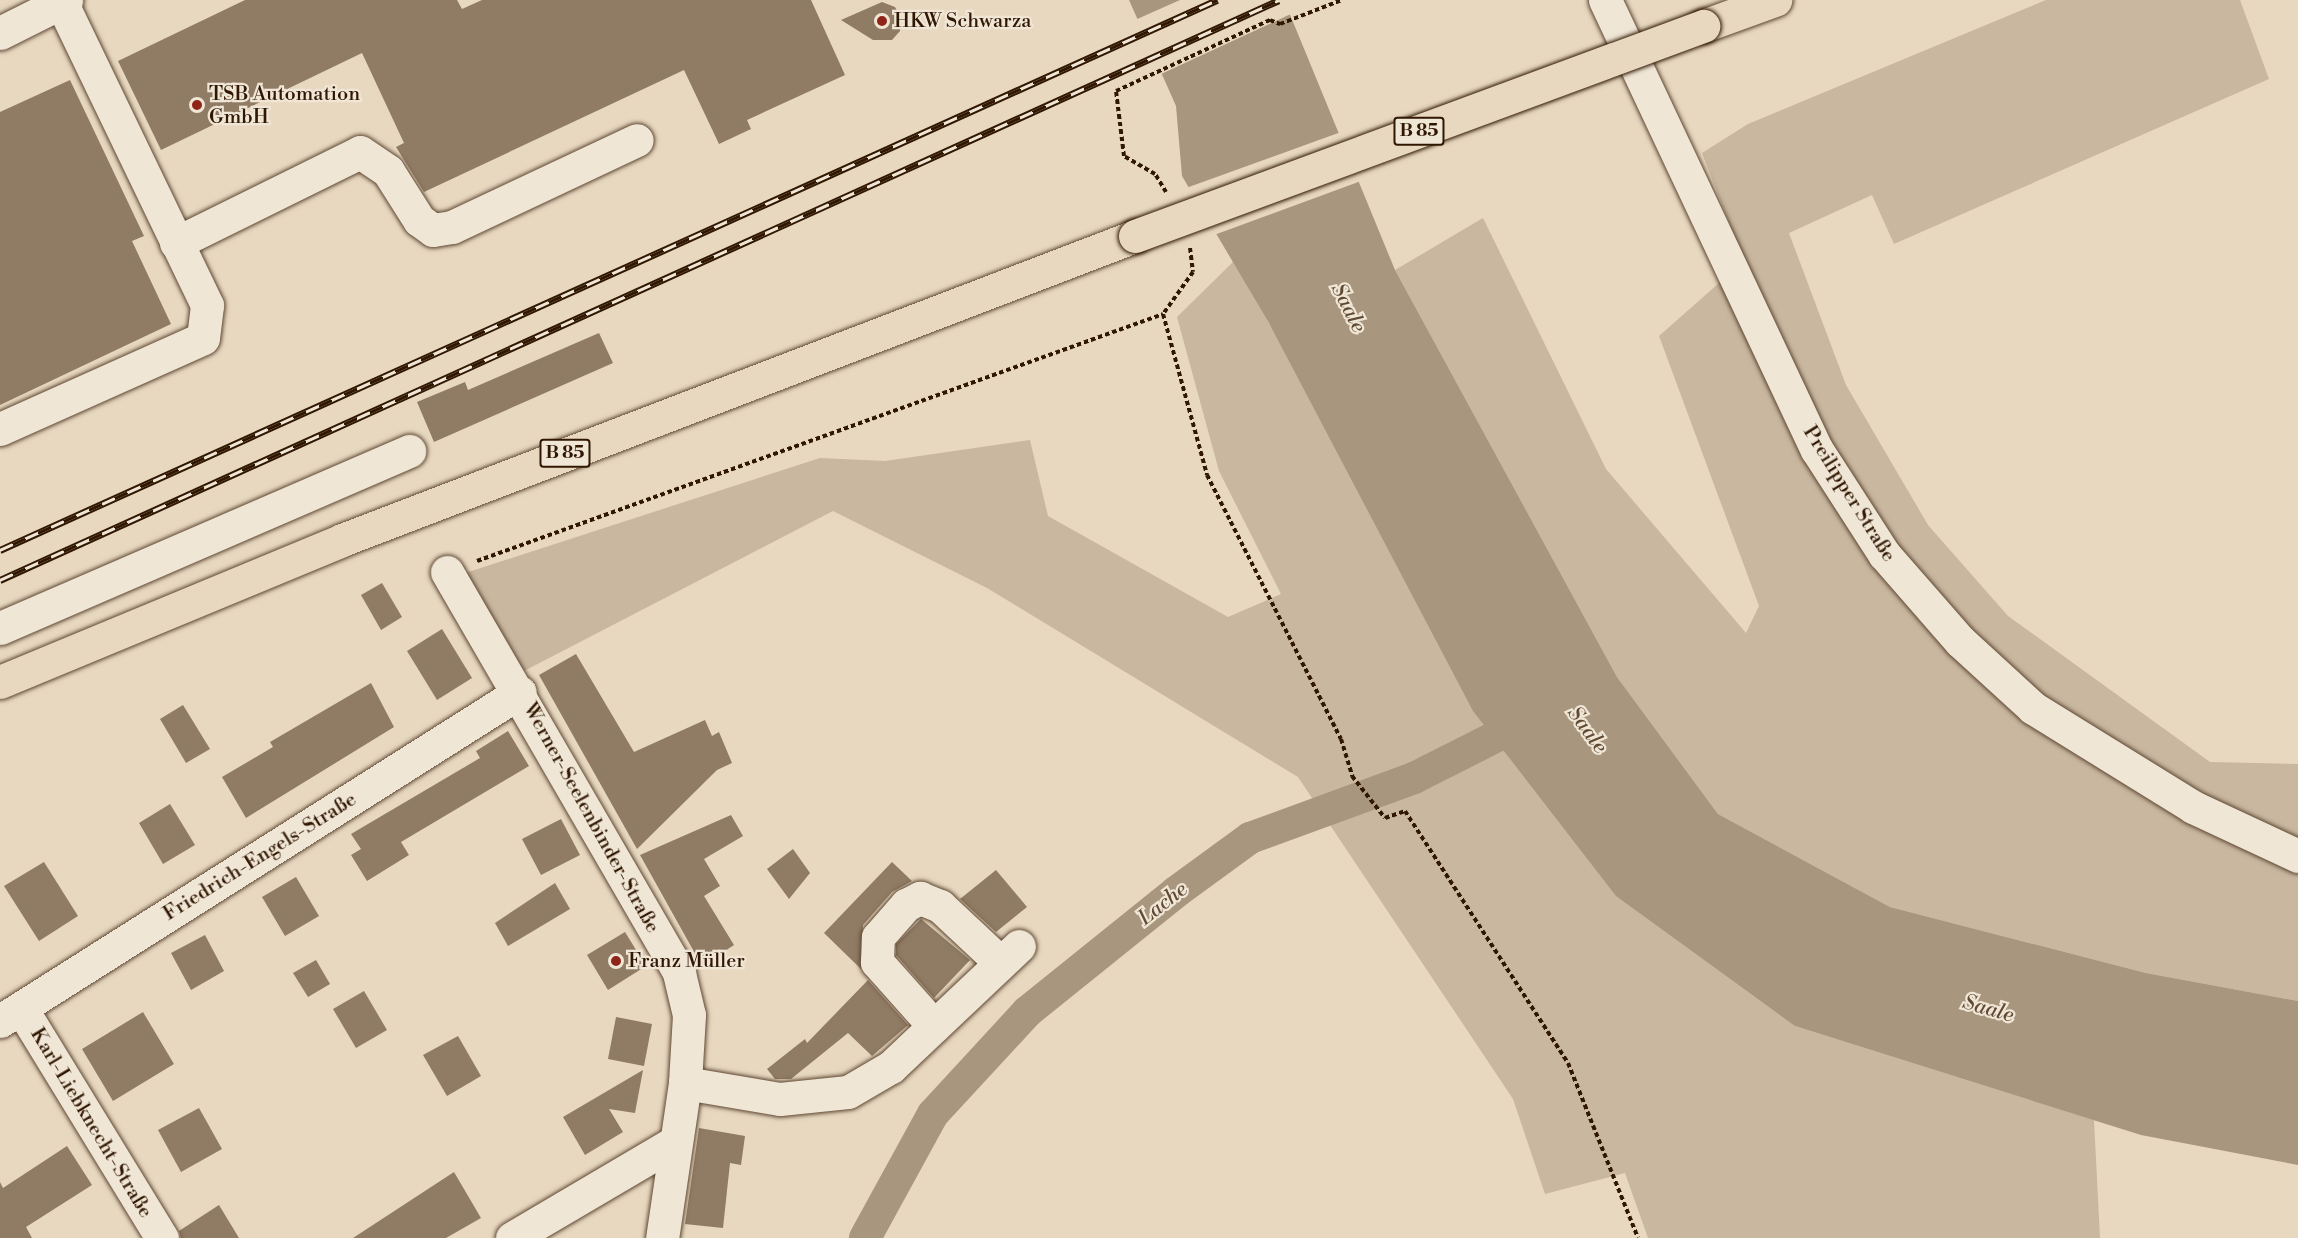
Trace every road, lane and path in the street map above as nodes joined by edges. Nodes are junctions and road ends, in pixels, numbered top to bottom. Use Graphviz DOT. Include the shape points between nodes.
graph roads {
  1 [pos="1342,0"];
  2 [pos="1605,0"];
  3 [pos="1775,0"];
  4 [pos="64,1"];
  5 [pos="9,19"];
  6 [pos="637,140"];
  7 [pos="1171,201"];
  8 [pos="1189,239"];
  9 [pos="176,243"];
  10 [pos="1162,314"];
  11 [pos="0,429"];
  12 [pos="410,451"];
  13 [pos="447,572"];
  14 [pos="0,628"];
  15 [pos="0,682"];
  16 [pos="520,692"];
  17 [pos="2298,856"];
  18 [pos="10,1014"];
  19 [pos="934,1026"];
  20 [pos="685,1083"];
  21 [pos="673,1143"];
  22 [pos="162,1238"];
  23 [pos="512,1238"];
  24 [pos="662,1238"];
  25 [pos="1638,1238"];
  1 -- 7 [label="path" via="1280,24 1270,20 1116,91 1124,156 1155,174"];
  2 -- 17 [label="street, Preilipper Straße" via="1817,450 1884,554 1960,641 2033,708 2193,807"];
  3 -- 15 [label="main road, B 85, bridge" via="1135,236 342,540"];
  4 -- 5 [label="street"];
  4 -- 9 [label="street"];
  6 -- 9 [label="street" via="452,226 433,230 419,220 388,171 360,152"];
  8 -- 10 [label="path" via="1193,272"];
  9 -- 11 [label="street" via="207,305 203,338"];
  10 -- 13 [label="path"];
  10 -- 25 [label="path" via="1208,475 1341,739 1352,776 1385,818 1405,811 1569,1063"];
  12 -- 14 [label="street"];
  13 -- 16 [label="street, Werner-Seelenbinder-Straße"];
  16 -- 18 [label="street, Friedrich-Engels-Straße"];
  16 -- 20 [label="street, Werner-Seelenbinder-Straße" via="679,973 689,1015"];
  18 -- 22 [label="street, Karl-Liebknecht-Straße"];
  19 -- 19 [label="street" via="1010,955 940,906 920,898 906,905 878,937 877,962"];
  19 -- 20 [label="street" via="891,1067 848,1092 780,1099"];
  20 -- 21 [label="street, Werner-Seelenbinder-Straße"];
  21 -- 23 [label="street"];
  21 -- 24 [label="street, Werner-Seelenbinder-Straße"];
}
